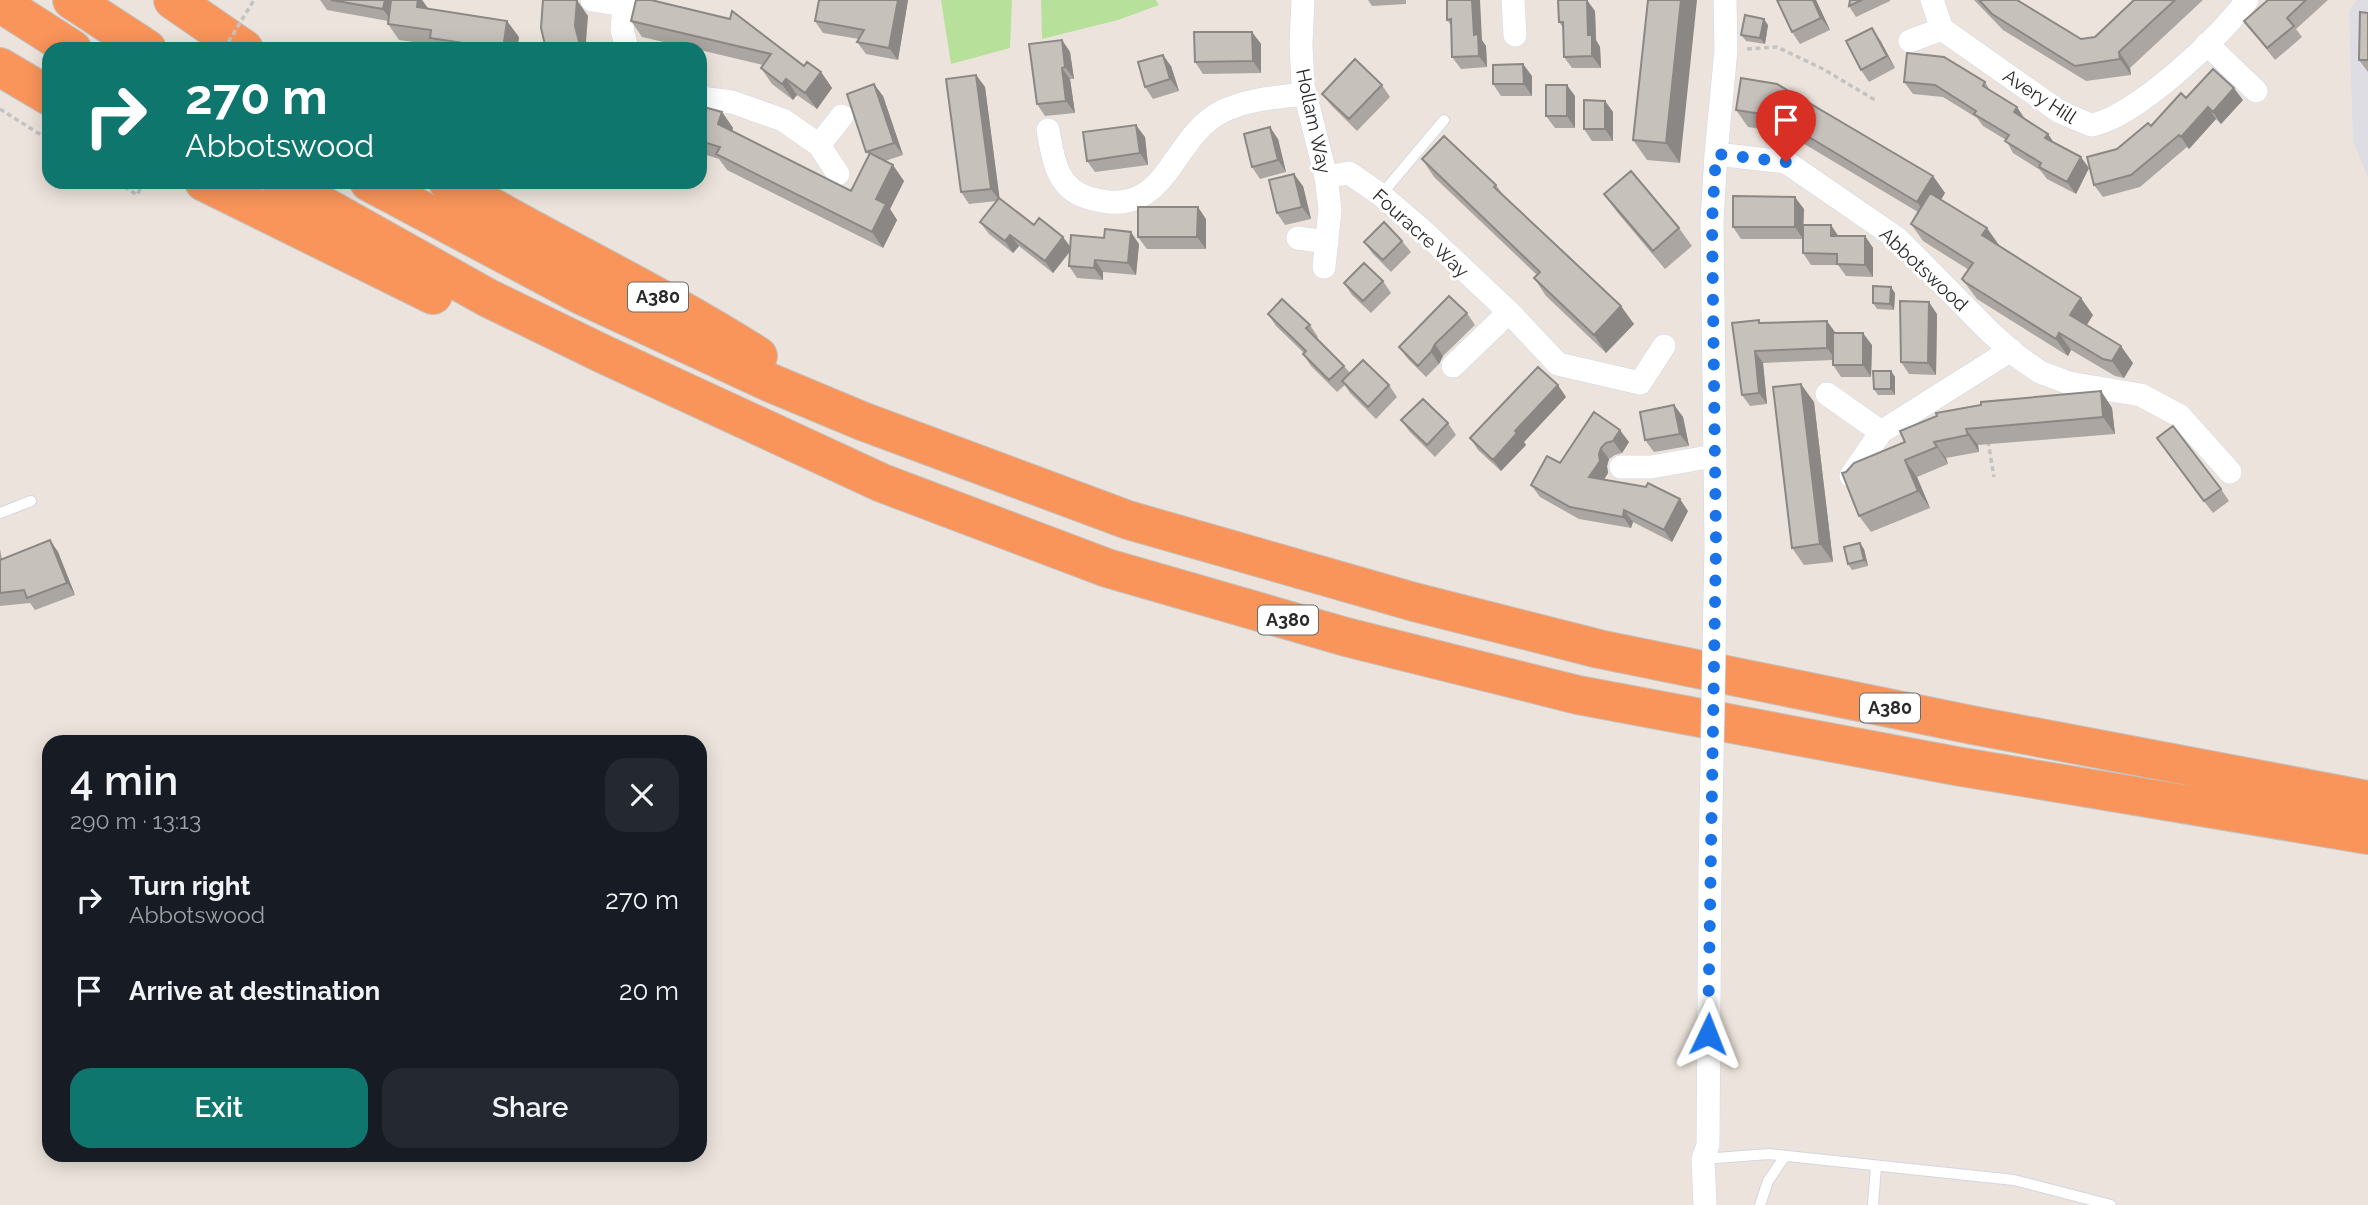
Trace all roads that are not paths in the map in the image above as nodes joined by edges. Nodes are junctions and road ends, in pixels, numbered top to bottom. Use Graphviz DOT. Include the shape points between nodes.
graph roads {
  1 [pos="72,0"];
  2 [pos="173,0"];
  3 [pos="592,0"];
  4 [pos="1303,0"];
  5 [pos="1513,0"];
  6 [pos="1725,0"];
  7 [pos="1932,0"];
  8 [pos="2247,0"];
  9 [pos="0,2"];
  10 [pos="633,2"];
  11 [pos="1942,29"];
  12 [pos="1515,35"];
  13 [pos="1910,41"];
  14 [pos="61,42"];
  15 [pos="137,42"];
  16 [pos="234,42"];
  17 [pos="625,42"];
  18 [pos="2207,44"];
  19 [pos="0,67"];
  20 [pos="2256,90"];
  21 [pos="42,92"];
  22 [pos="1305,94"];
  23 [pos="707,99"];
  24 [pos="842,116"];
  25 [pos="1444,120"];
  26 [pos="1048,130"];
  27 [pos="819,145"];
  28 [pos="1716,154"];
  29 [pos="838,174"];
  30 [pos="1326,177"];
  31 [pos="218,189"];
  32 [pos="293,189"];
  33 [pos="382,189"];
  34 [pos="461,189"];
  35 [pos="1381,195"];
  36 [pos="1298,238"];
  37 [pos="1327,242"];
  38 [pos="1324,267"];
  39 [pos="1509,312"];
  40 [pos="1664,346"];
  41 [pos="2011,350"];
  42 [pos="603,354"];
  43 [pos="1453,366"];
  44 [pos="1827,394"];
  45 [pos="862,421"];
  46 [pos="1881,432"];
  47 [pos="1714,456"];
  48 [pos="1621,467"];
  49 [pos="2230,472"];
  50 [pos="1851,476"];
  51 [pos="31,501"];
  52 [pos="0,513"];
  53 [pos="2368,800"];
  54 [pos="2368,835"];
  55 [pos="1785,1156"];
  56 [pos="1703,1160"];
  57 [pos="1876,1166"];
  58 [pos="1705,1205"];
  59 [pos="1760,1205"];
  60 [pos="1873,1205"];
  61 [pos="2111,1205"];
  1 -- 15 [label="highway"];
  2 -- 16 [label="highway"];
  3 -- 10 [label="street"];
  4 -- 22 [label="street, Hollam Way"];
  5 -- 12 [label="street"];
  6 -- 28 [label="street" via="1726,50"];
  7 -- 11 [label="street"];
  8 -- 18 [label="street, Avery Hill"];
  9 -- 14 [label="highway"];
  10 -- 17 [label="street" via="622,30"];
  11 -- 13 [label="street"];
  11 -- 18 [label="street, Avery Hill" via="2060,112 2091,125 2118,117 2186,66"];
  18 -- 20 [label="street"];
  19 -- 21 [label="highway"];
  22 -- 26 [label="street" via="1222,111 1204,124 1158,184 1127,200 1105,203 1082,197 1066,184 1055,167"];
  22 -- 30 [label="street, Hollam Way"];
  23 -- 27 [label="street" via="732,102 783,120"];
  24 -- 27 [label="street"];
  25 -- 35 [label="lane"];
  27 -- 29 [label="street"];
  28 -- 41 [label="street, Abbotswood" via="1786,162 1898,239"];
  28 -- 47 [label="street" via="1712,221"];
  30 -- 35 [label="street, Fouracre Way" via="1349,173"];
  30 -- 37 [label="street, Hollam Way"];
  31 -- 42 [label="highway, A380" via="490,321"];
  32 -- 42 [label="highway, A380" via="488,298"];
  33 -- 45 [label="highway, A380" via="582,295"];
  34 -- 45 [label="highway, A380" via="709,325"];
  35 -- 39 [label="street, Fouracre Way"];
  36 -- 37 [label="street"];
  37 -- 38 [label="street, Hollam Way"];
  39 -- 40 [label="street, Fouracre Way" via="1558,364 1640,383"];
  39 -- 43 [label="street"];
  41 -- 46 [label="street"];
  41 -- 49 [label="street, Abbotswood" via="2040,372 2069,383 2141,396 2180,416"];
  42 -- 54 [label="highway, A380" via="882,483 1107,568 1346,637 1578,695 1956,766"];
  44 -- 46 [label="street"];
  45 -- 53 [label="highway, A380" via="1128,520 1414,602 1599,649"];
  46 -- 50 [label="street"];
  47 -- 48 [label="street" via="1651,467"];
  47 -- 56 [label="street, bridge" via="1708,1145"];
  51 -- 52 [label="lane"];
  55 -- 56 [label="lane"];
  55 -- 57 [label="lane"];
  55 -- 59 [label="lane" via="1768,1181"];
  56 -- 58 [label="street"];
  57 -- 60 [label="lane"];
  57 -- 61 [label="lane" via="2014,1180"];
}
